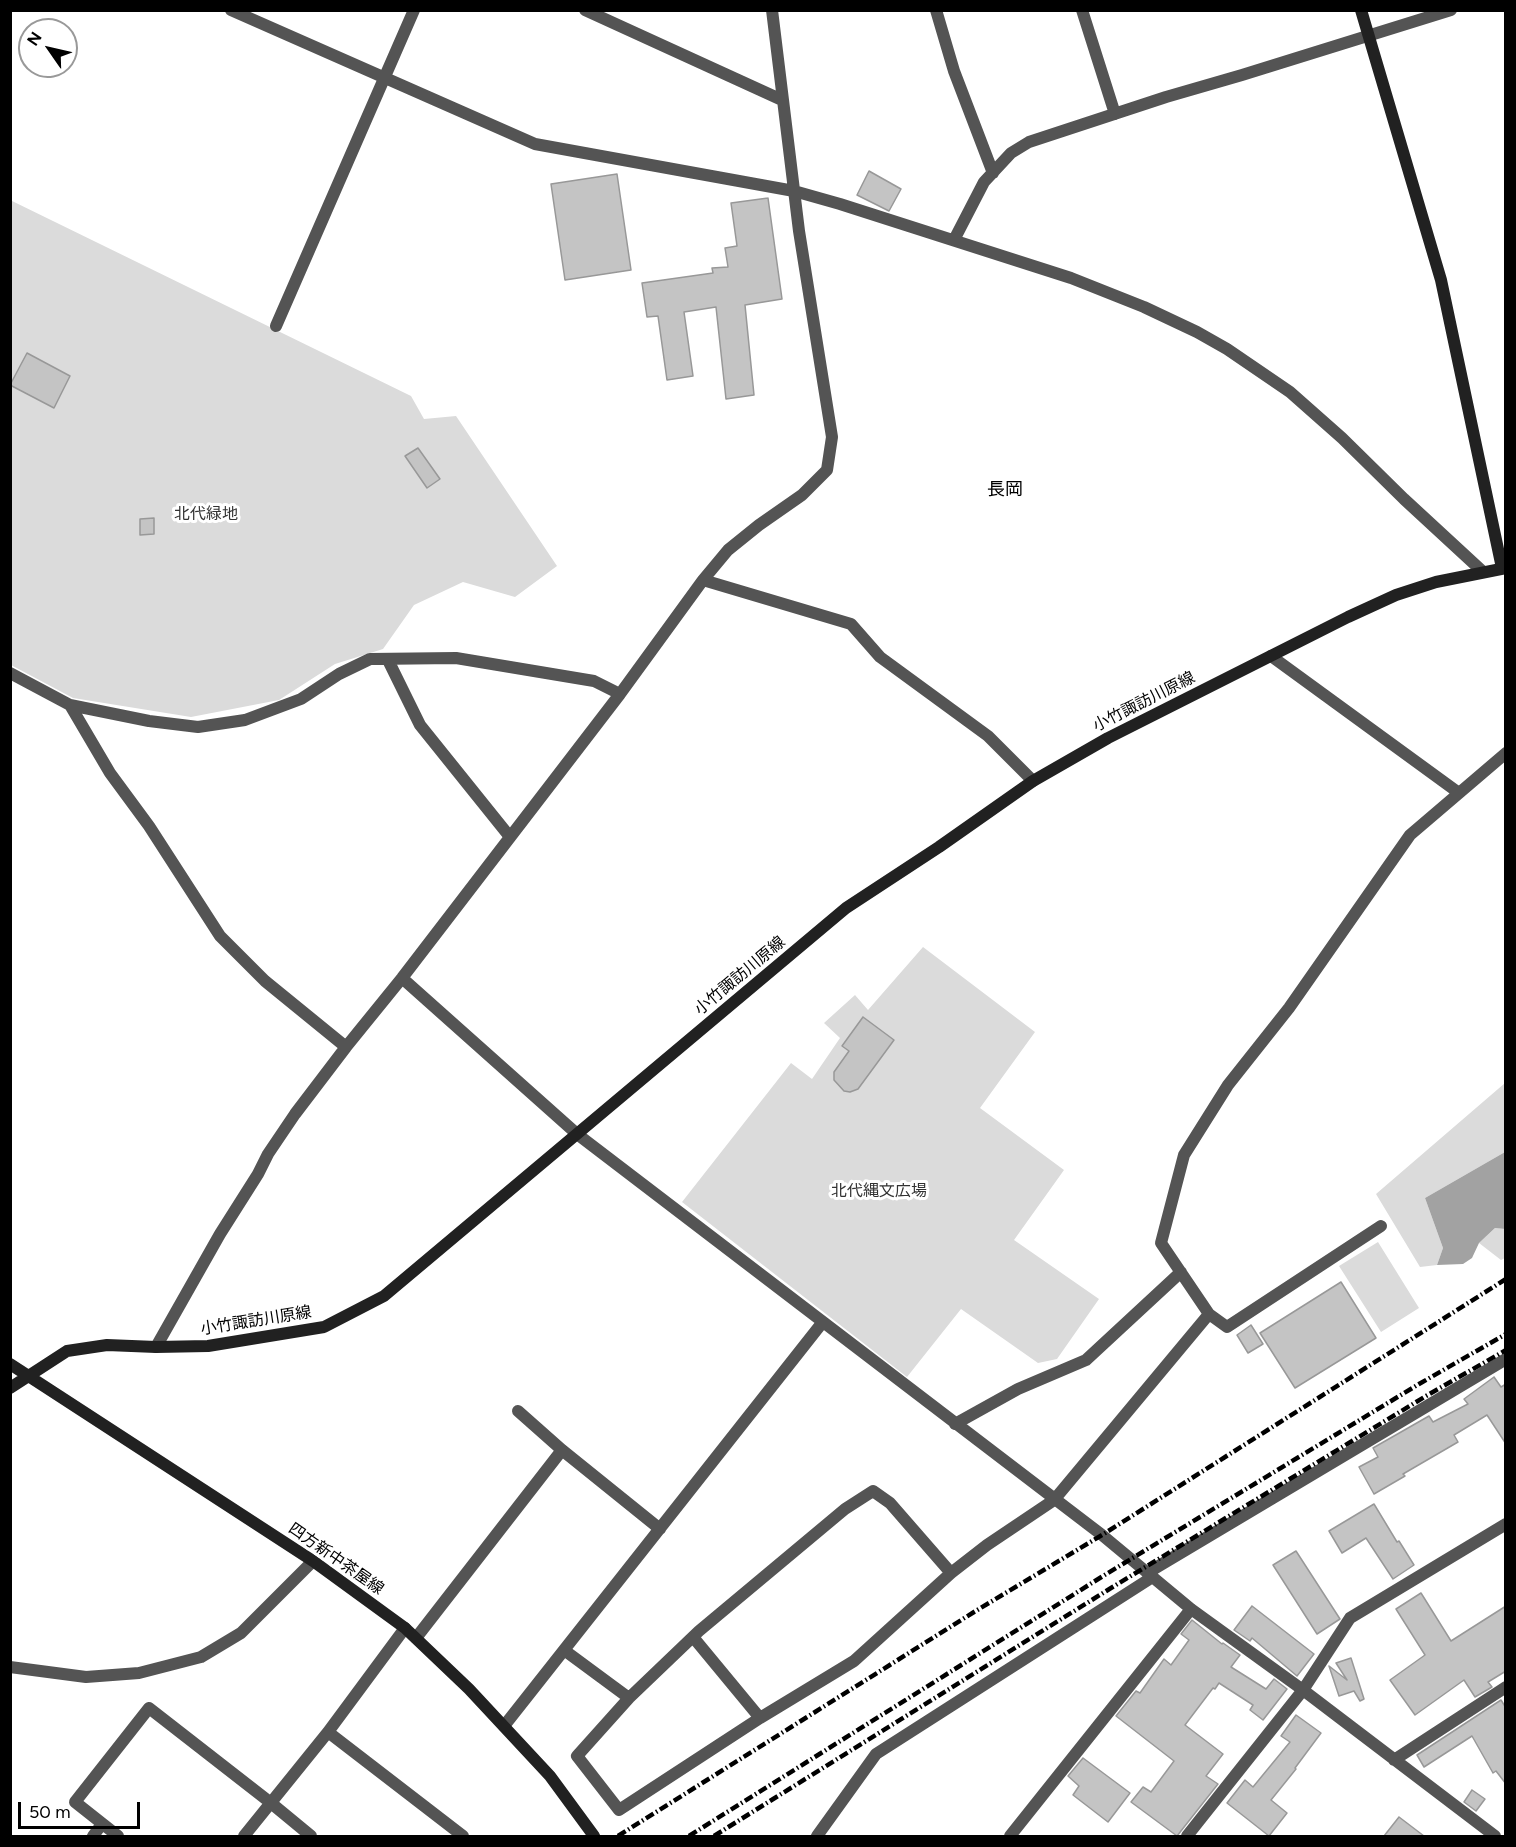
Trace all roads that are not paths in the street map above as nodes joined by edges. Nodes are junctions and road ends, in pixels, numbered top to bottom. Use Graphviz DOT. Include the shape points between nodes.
graph roads {
  1 [pos="231,10"];
  2 [pos="414,10"];
  3 [pos="585,10"];
  4 [pos="772,10"];
  5 [pos="936,10"];
  6 [pos="1082,10"];
  7 [pos="1361,10"];
  8 [pos="1451,10"];
  9 [pos="1369,35"];
  10 [pos="384,77"];
  11 [pos="783,100"];
  12 [pos="1115,114"];
  13 [pos="993,173"];
  14 [pos="794,191"];
  15 [pos="954,240"];
  16 [pos="276,326"];
  17 [pos="1504,568"];
  18 [pos="1482,571"];
  19 [pos="703,580"];
  20 [pos="1271,656"];
  21 [pos="388,660"];
  22 [pos="10,673"];
  23 [pos="620,694"];
  24 [pos="70,705"];
  25 [pos="1506,753"];
  26 [pos="1033,781"];
  27 [pos="1459,793"];
  28 [pos="510,837"];
  29 [pos="402,978"];
  30 [pos="346,1047"];
  31 [pos="577,1134"];
  32 [pos="1382,1226"];
  33 [pos="1181,1272"];
  34 [pos="1209,1314"];
  35 [pos="822,1323"];
  36 [pos="156,1347"];
  37 [pos="1506,1359"];
  38 [pos="10,1364"];
  39 [pos="29,1376"];
  40 [pos="10,1388"];
  41 [pos="518,1411"];
  42 [pos="955,1424"];
  43 [pos="562,1450"];
  44 [pos="1054,1500"];
  45 [pos="1506,1524"];
  46 [pos="660,1529"];
  47 [pos="314,1561"];
  48 [pos="951,1573"];
  49 [pos="1149,1575"];
  50 [pos="1191,1609"];
  51 [pos="405,1628"];
  52 [pos="693,1637"];
  53 [pos="416,1638"];
  54 [pos="564,1650"];
  55 [pos="10,1667"];
  56 [pos="1506,1687"];
  57 [pos="1303,1690"];
  58 [pos="630,1698"];
  59 [pos="760,1718"];
  60 [pos="504,1726"];
  61 [pos="328,1732"];
  62 [pos="1394,1760"];
  63 [pos="271,1803"];
  64 [pos="102,1824"];
  65 [pos="592,1833"];
  66 [pos="93,1836"];
  67 [pos="118,1836"];
  68 [pos="244,1836"];
  69 [pos="311,1836"];
  70 [pos="463,1836"];
  71 [pos="817,1836"];
  72 [pos="1010,1836"];
  73 [pos="1187,1836"];
  74 [pos="1495,1836"];
  1 -- 10 [label="street"];
  2 -- 10 [label="street"];
  3 -- 11 [label="street"];
  4 -- 11 [label="street"];
  5 -- 13 [label="street" via="954,71"];
  6 -- 12 [label="street"];
  7 -- 9 [label="main road"];
  8 -- 9 [label="street"];
  9 -- 12 [label="street"];
  9 -- 17 [label="main road" via="1441,280"];
  10 -- 14 [label="street" via="536,144"];
  10 -- 16 [label="street"];
  11 -- 14 [label="street"];
  12 -- 13 [label="street" via="1029,142 1011,153"];
  13 -- 15 [label="street" via="984,182"];
  14 -- 15 [label="street"];
  14 -- 19 [label="street" via="832,437 827,470 802,495 728,550"];
  15 -- 18 [label="street" via="1144,306 1227,349 1290,392"];
  17 -- 18 [label="main road, 小竹諏訪川原線"];
  18 -- 20 [label="main road, 小竹諏訪川原線" via="1396,595"];
  19 -- 23 [label="street"];
  19 -- 26 [label="street" via="851,624 880,657 988,736"];
  20 -- 26 [label="main road, 小竹諏訪川原線" via="1108,738"];
  20 -- 27 [label="street"];
  21 -- 23 [label="street" via="456,658 594,681"];
  21 -- 24 [label="street" via="370,659 302,699 245,720 198,727"];
  21 -- 28 [label="street" via="420,725"];
  22 -- 24 [label="street"];
  23 -- 28 [label="street"];
  24 -- 30 [label="street" via="220,936 265,981"];
  25 -- 27 [label="street"];
  26 -- 31 [label="main road, 小竹諏訪川原線" via="846,908"];
  27 -- 33 [label="street" via="1410,836 1289,1008 1228,1085 1184,1155 1161,1243"];
  28 -- 29 [label="street"];
  29 -- 30 [label="street"];
  29 -- 31 [label="street"];
  30 -- 36 [label="street" via="268,1154"];
  31 -- 35 [label="street"];
  31 -- 36 [label="main road, 小竹諏訪川原線" via="384,1296 324,1327 208,1346"];
  32 -- 34 [label="street" via="1227,1327"];
  33 -- 34 [label="street"];
  33 -- 42 [label="street" via="1086,1360 1018,1389"];
  34 -- 44 [label="street"];
  35 -- 42 [label="street"];
  35 -- 46 [label="street"];
  36 -- 39 [label="main road, 小竹諏訪川原線" via="107,1345 67,1351"];
  37 -- 49 [label="street"];
  38 -- 39 [label="main road, 四方新中茶屋線"];
  39 -- 40 [label="main road, 小竹諏訪川原線"];
  39 -- 47 [label="main road, 四方新中茶屋線"];
  41 -- 43 [label="street"];
  42 -- 44 [label="street"];
  43 -- 46 [label="street"];
  43 -- 53 [label="street"];
  44 -- 48 [label="street"];
  44 -- 49 [label="street"];
  45 -- 57 [label="street" via="1350,1618"];
  46 -- 54 [label="street"];
  47 -- 51 [label="main road, 四方新中茶屋線"];
  47 -- 55 [label="street" via="241,1633 201,1657 139,1673 86,1677"];
  48 -- 52 [label="street" via="890,1503 873,1491 846,1509"];
  48 -- 59 [label="street" via="854,1661"];
  49 -- 50 [label="street"];
  49 -- 71 [label="street" via="876,1754"];
  50 -- 57 [label="street"];
  50 -- 72 [label="street"];
  51 -- 53 [label="main road, 四方新中茶屋線"];
  51 -- 61 [label="street"];
  52 -- 58 [label="street"];
  52 -- 59 [label="street"];
  53 -- 60 [label="main road, 四方新中茶屋線"];
  54 -- 58 [label="street"];
  54 -- 60 [label="street"];
  56 -- 62 [label="street"];
  57 -- 62 [label="street"];
  57 -- 73 [label="street"];
  58 -- 59 [label="street" via="577,1756 619,1810"];
  60 -- 65 [label="main road, 四方新中茶屋線" via="550,1776"];
  61 -- 63 [label="street"];
  61 -- 70 [label="street"];
  62 -- 74 [label="street"];
  63 -- 64 [label="street" via="149,1708 75,1802"];
  63 -- 68 [label="street"];
  63 -- 69 [label="street"];
  64 -- 66 [label="street"];
  64 -- 67 [label="street"];
}
